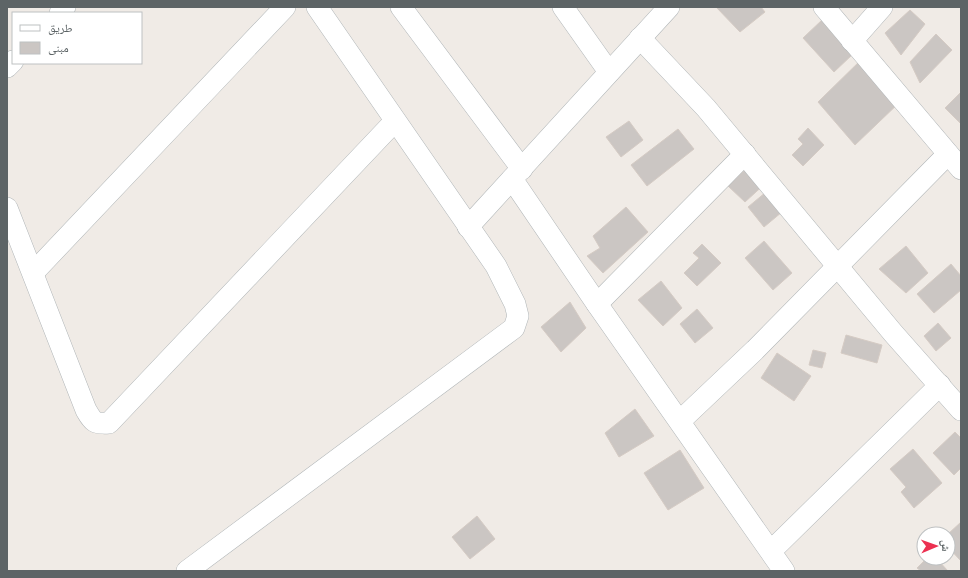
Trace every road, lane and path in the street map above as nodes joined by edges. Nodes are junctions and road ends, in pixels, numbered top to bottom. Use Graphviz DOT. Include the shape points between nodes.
graph roads {
  1 [pos="285,7"];
  2 [pos="317,7"];
  3 [pos="401,7"];
  4 [pos="563,7"];
  5 [pos="669,7"];
  6 [pos="824,7"];
  7 [pos="882,7"];
  8 [pos="640,38"];
  9 [pos="852,41"];
  10 [pos="609,72"];
  11 [pos="395,121"];
  12 [pos="745,154"];
  13 [pos="956,160"];
  14 [pos="517,174"];
  15 [pos="7,208"];
  16 [pos="468,227"];
  17 [pos="838,266"];
  18 [pos="33,273"];
  19 [pos="597,304"];
  20 [pos="940,385"];
  21 [pos="961,410"];
  22 [pos="680,420"];
  23 [pos="771,551"];
  24 [pos="187,571"];
  25 [pos="784,571"];
  1 -- 18 [label="street"];
  2 -- 11 [label="street"];
  3 -- 14 [label="street"];
  4 -- 10 [label="street"];
  5 -- 8 [label="street"];
  6 -- 9 [label="street"];
  7 -- 9 [label="street"];
  8 -- 10 [label="street"];
  8 -- 12 [label="street"];
  9 -- 13 [label="street"];
  10 -- 14 [label="street"];
  11 -- 16 [label="street"];
  11 -- 18 [label="street" via="109,423 99,424 92,420 86,410"];
  12 -- 17 [label="street"];
  12 -- 19 [label="street"];
  13 -- 17 [label="street"];
  14 -- 16 [label="street"];
  14 -- 19 [label="street"];
  15 -- 18 [label="street"];
  16 -- 24 [label="street" via="496,266 516,304 518,316 514,328"];
  17 -- 20 [label="street"];
  17 -- 22 [label="street" via="755,350"];
  19 -- 22 [label="street"];
  20 -- 21 [label="street"];
  20 -- 23 [label="street"];
  22 -- 23 [label="street"];
  23 -- 25 [label="street"];
}
